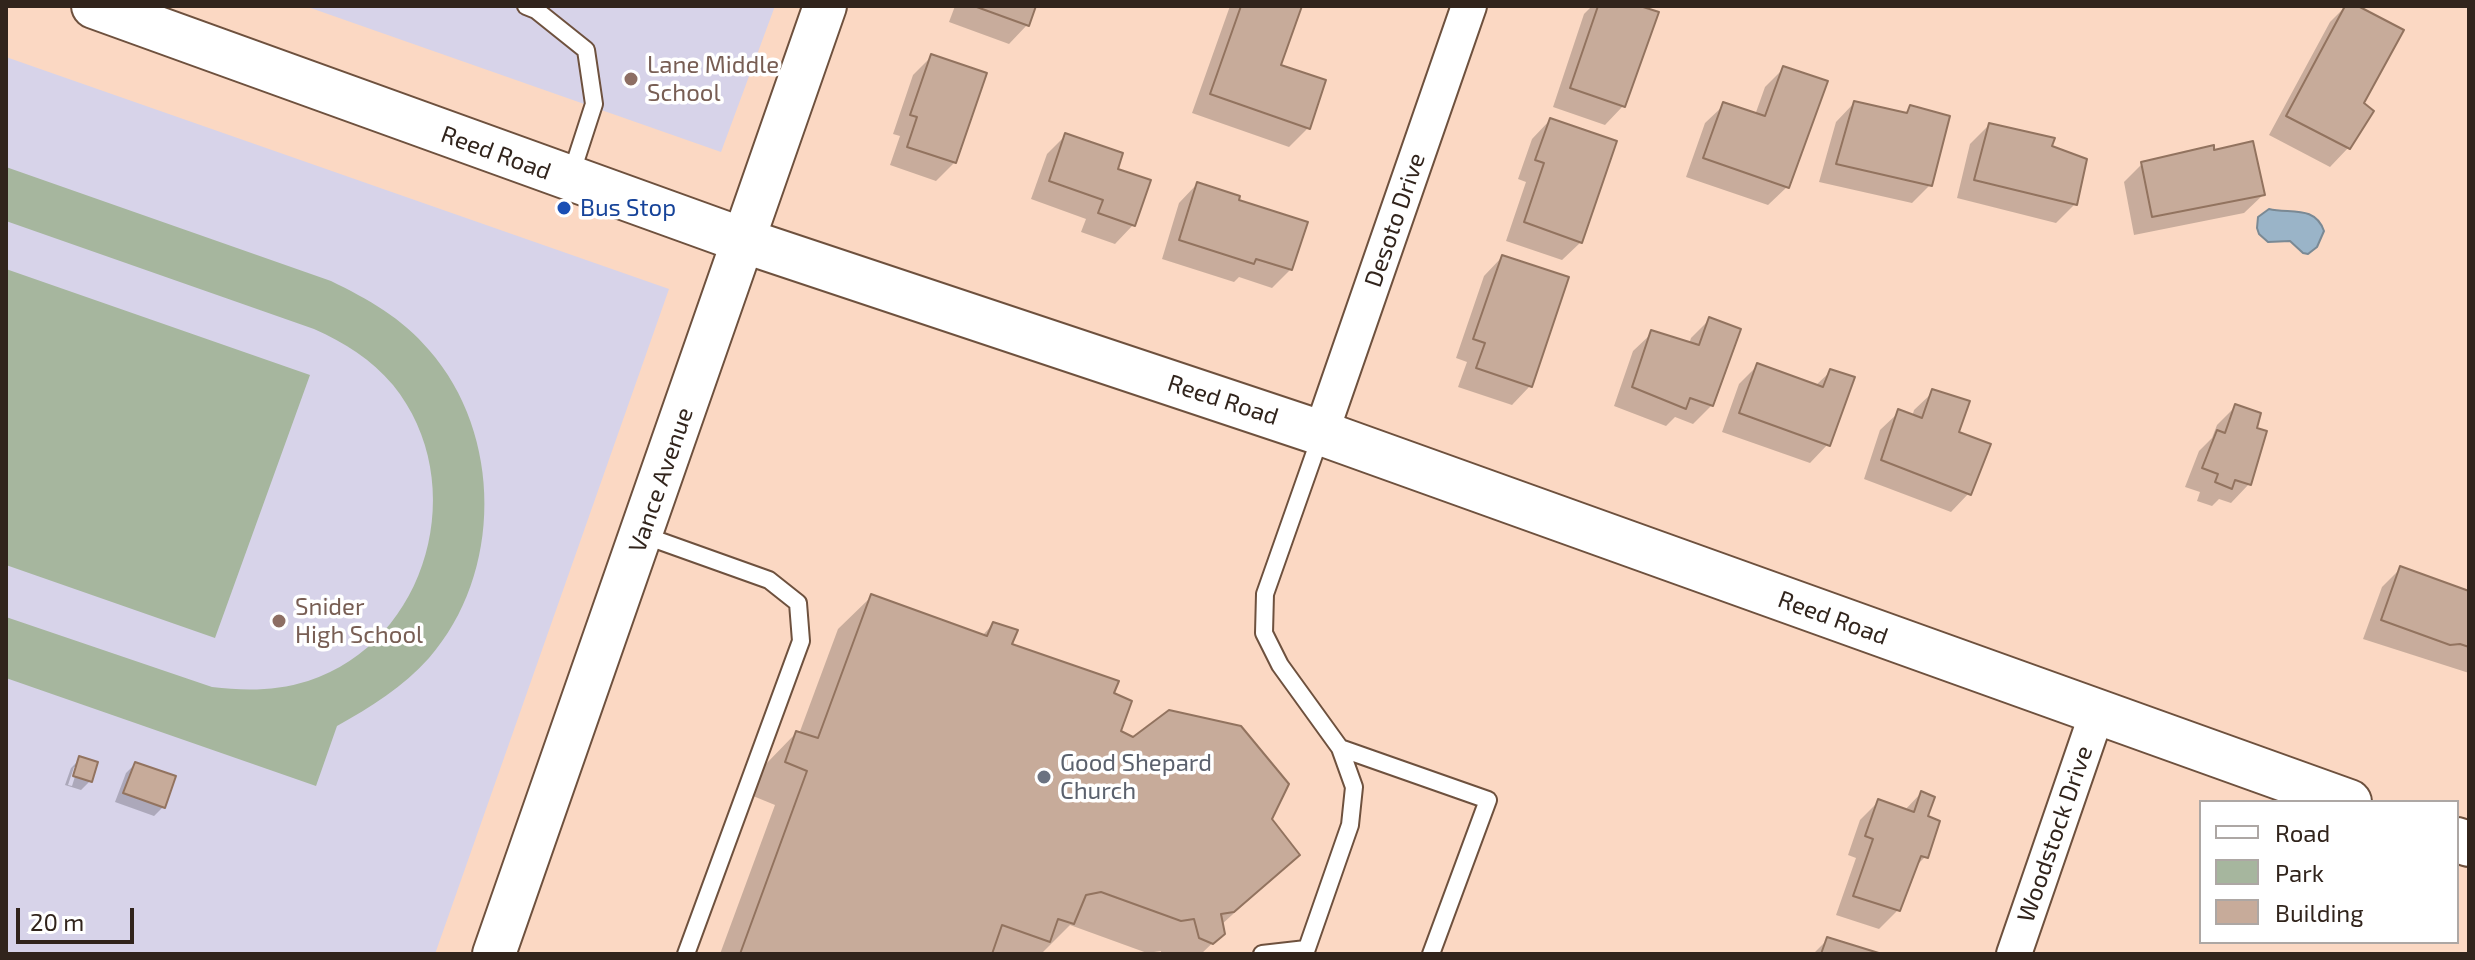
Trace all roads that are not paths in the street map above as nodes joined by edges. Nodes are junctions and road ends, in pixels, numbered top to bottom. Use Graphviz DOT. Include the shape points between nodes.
graph roads {
  1 [pos="94,6"];
  2 [pos="526,6"];
  3 [pos="825,6"];
  4 [pos="1469,6"];
  5 [pos="569,180"];
  6 [pos="745,241"];
  7 [pos="1321,433"];
  8 [pos="641,534"];
  9 [pos="2097,713"];
  10 [pos="1340,748"];
  11 [pos="2343,800"];
  12 [pos="1306,951"];
  13 [pos="494,954"];
  14 [pos="686,954"];
  15 [pos="1262,954"];
  16 [pos="1431,954"];
  17 [pos="2014,954"];
  1 -- 5 [label="main road, Reed Road"];
  2 -- 5 [label="lane" via="586,50 594,104"];
  3 -- 6 [label="street, Vance Avenue"];
  4 -- 7 [label="street, Desoto Drive"];
  5 -- 6 [label="main road, Reed Road"];
  6 -- 7 [label="main road, Reed Road"];
  6 -- 8 [label="street, Vance Avenue"];
  7 -- 9 [label="main road, Reed Road"];
  7 -- 10 [label="lane" via="1265,594 1264,633 1280,665"];
  8 -- 13 [label="street, Vance Avenue"];
  8 -- 14 [label="lane" via="769,580 798,603 801,641"];
  9 -- 11 [label="main road, Reed Road"];
  9 -- 17 [label="street, Woodstock Drive"];
  10 -- 12 [label="lane" via="1354,787 1350,825"];
  10 -- 16 [label="lane" via="1488,800"];
  12 -- 15 [label="lane"];
}
